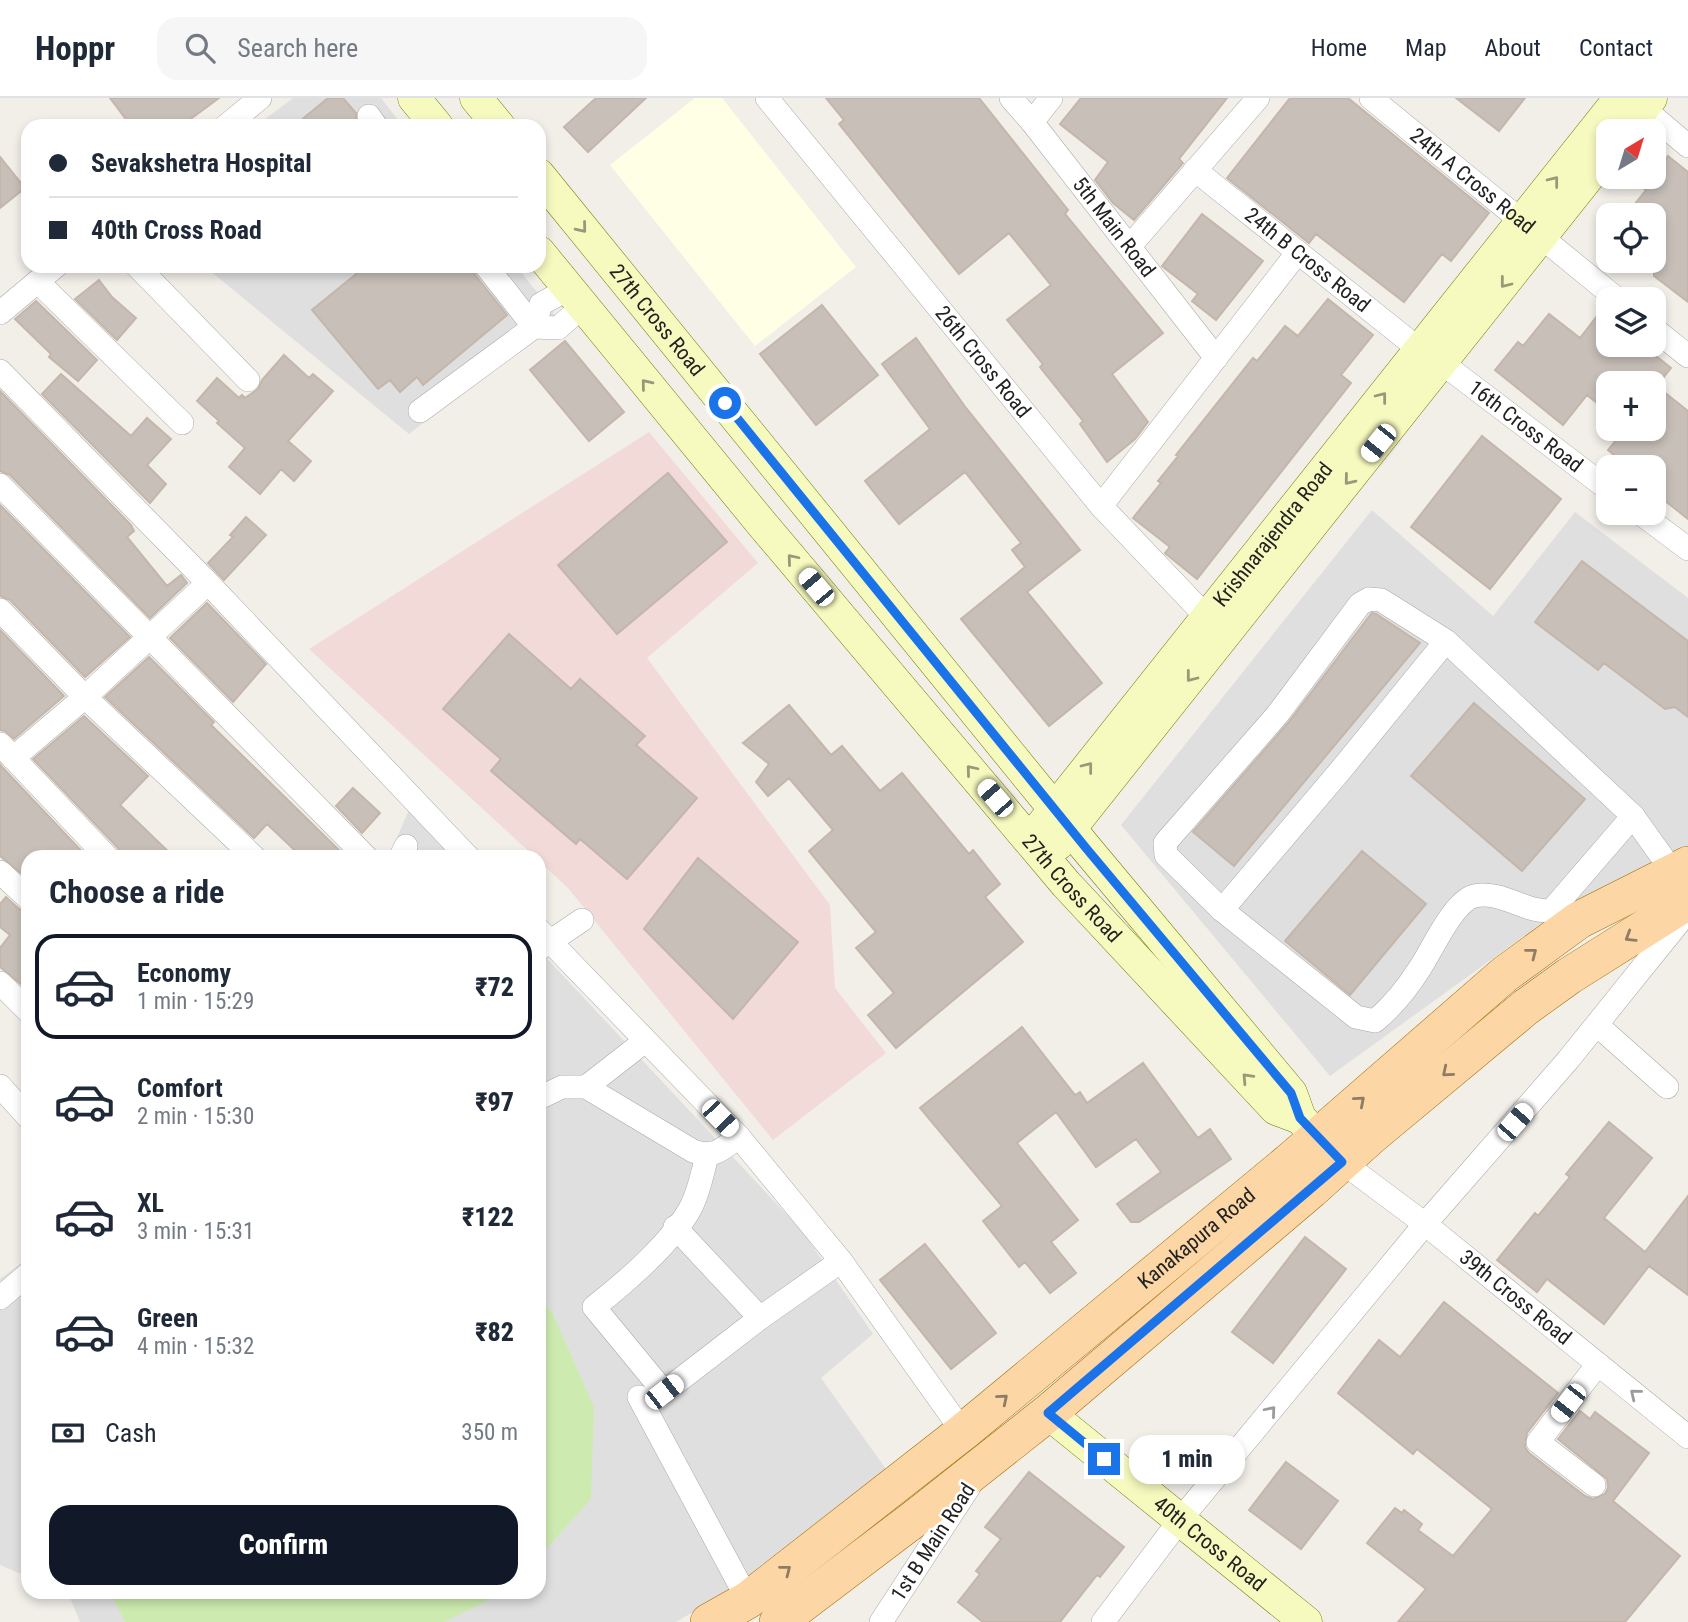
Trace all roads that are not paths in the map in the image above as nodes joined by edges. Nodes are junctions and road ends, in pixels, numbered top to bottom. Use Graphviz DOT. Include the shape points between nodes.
graph roads {
  1 [pos="260,98"];
  2 [pos="414,98"];
  3 [pos="476,98"];
  4 [pos="767,98"];
  5 [pos="1011,98"];
  6 [pos="1051,98"];
  7 [pos="1258,98"];
  8 [pos="1371,98"];
  9 [pos="1635,109"];
  10 [pos="234,119"];
  11 [pos="431,119"];
  12 [pos="493,119"];
  13 [pos="1032,122"];
  14 [pos="1688,146"];
  15 [pos="1596,164"];
  16 [pos="1195,170"];
  17 [pos="546,184"];
  18 [pos="1531,230"];
  19 [pos="1130,246"];
  20 [pos="1298,252"];
  21 [pos="546,261"];
  22 [pos="49,273"];
  23 [pos="143,273"];
  24 [pos="492,273"];
  25 [pos="38,282"];
  26 [pos="1602,287"];
  27 [pos="576,298"];
  28 [pos="0,313"];
  29 [pos="534,327"];
  30 [pos="1666,339"];
  31 [pos="1431,356"];
  32 [pos="1688,356"];
  33 [pos="1216,358"];
  34 [pos="0,371"];
  35 [pos="248,380"];
  36 [pos="420,411"];
  37 [pos="182,423"];
  38 [pos="1596,480"];
  39 [pos="0,485"];
  40 [pos="1101,506"];
  41 [pos="1656,525"];
  42 [pos="1688,550"];
  43 [pos="208,583"];
  44 [pos="0,610"];
  45 [pos="1216,626"];
  46 [pos="149,638"];
  47 [pos="1446,641"];
  48 [pos="85,697"];
  49 [pos="6,751"];
  50 [pos="1633,816"];
  51 [pos="1063,819"];
  52 [pos="100,850"];
  53 [pos="247,850"];
  54 [pos="360,850"];
  55 [pos="461,850"];
  56 [pos="1039,850"];
  57 [pos="0,872"];
  58 [pos="1683,879"];
  59 [pos="21,892"];
  60 [pos="1222,910"];
  61 [pos="1688,911"];
  62 [pos="582,920"];
  63 [pos="546,938"];
  64 [pos="546,943"];
  65 [pos="0,983"];
  66 [pos="21,1004"];
  67 [pos="1597,1025"];
  68 [pos="645,1041"];
  69 [pos="0,1086"];
  70 [pos="586,1087"];
  71 [pos="1667,1087"];
  72 [pos="546,1095"];
  73 [pos="21,1109"];
  74 [pos="739,1137"];
  75 [pos="1320,1139"];
  76 [pos="706,1156"];
  77 [pos="1426,1224"];
  78 [pos="675,1227"];
  79 [pos="841,1261"];
  80 [pos="760,1318"];
  81 [pos="1598,1364"];
  82 [pos="639,1397"];
  83 [pos="1048,1413"];
  84 [pos="963,1432"];
  85 [pos="1686,1432"];
  86 [pos="985,1462"];
  87 [pos="1594,1485"];
  88 [pos="1180,1520"];
  89 [pos="748,1600"];
  90 [pos="709,1622"];
  91 [pos="778,1622"];
  92 [pos="881,1622"];
  93 [pos="1102,1622"];
  94 [pos="1306,1622"];
  1 -- 10 [label="street"];
  2 -- 11 [label="main road"];
  3 -- 12 [label="main road"];
  4 -- 40 [label="street, 26th Cross Road"];
  5 -- 13 [label="street, 5th Main Road"];
  6 -- 13 [label="street"];
  7 -- 16 [label="street"];
  8 -- 18 [label="street, 24th A Cross Road"];
  9 -- 14 [label="street"];
  18 -- 9 [label="main road, Krishnarajendra Road, one-way"];
  13 -- 19 [label="street, 5th Main Road"];
  15 -- 18 [label="main road, Krishnarajendra Road"];
  16 -- 19 [label="street"];
  16 -- 20 [label="street, 24th B Cross Road"];
  17 -- 51 [label="main road, 27th Cross Road, one-way"];
  18 -- 26 [label="street, 24th A Cross Road"];
  18 -- 31 [label="main road, Krishnarajendra Road"];
  19 -- 33 [label="street, 5th Main Road"];
  20 -- 31 [label="street, 24th B Cross Road"];
  20 -- 33 [label="street"];
  21 -- 27 [label="main road, 27th Cross Road"];
  22 -- 25 [label="street"];
  23 -- 35 [label="street"];
  24 -- 29 [label="street"];
  25 -- 28 [label="street"];
  25 -- 37 [label="street"];
  27 -- 29 [label="street" via="558,328"];
  56 -- 27 [label="main road, 27th Cross Road, one-way"];
  29 -- 36 [label="street"];
  30 -- 32 [label="street"];
  31 -- 38 [label="street, 16th Cross Road"];
  31 -- 45 [label="main road, Krishnarajendra Road"];
  33 -- 40 [label="street"];
  34 -- 43 [label="street"];
  39 -- 46 [label="street"];
  40 -- 45 [label="street, 26th Cross Road"];
  41 -- 42 [label="street"];
  43 -- 46 [label="street"];
  43 -- 55 [label="street"];
  44 -- 48 [label="street"];
  45 -- 51 [label="main road, Krishnarajendra Road"];
  46 -- 48 [label="street"];
  46 -- 54 [label="street"];
  47 -- 50 [label="street"];
  47 -- 60 [label="street"];
  47 -- 60 [label="street" via="1381,600 1360,604 1277,715 1166,844 1166,855"];
  48 -- 49 [label="street"];
  48 -- 53 [label="street"];
  49 -- 52 [label="street"];
  50 -- 58 [label="street"];
  50 -- 60 [label="street" via="1552,910 1540,911 1499,897 1466,899 1420,968 1375,1021 1356,1017"];
  51 -- 56 [label="main road, Krishnarajendra Road"];
  51 -- 75 [label="main road, 27th Cross Road" via="1291,1093"];
  75 -- 56 [label="main road, 27th Cross Road, one-way" via="1276,1109"];
  57 -- 59 [label="street"];
  58 -- 75 [label="main road, Kanakapura Road" via="1577,971"];
  61 -- 67 [label="street"];
  62 -- 63 [label="street"];
  64 -- 68 [label="street"];
  65 -- 66 [label="street"];
  67 -- 71 [label="street"];
  67 -- 77 [label="street"];
  68 -- 70 [label="street"];
  68 -- 74 [label="street"];
  69 -- 73 [label="street"];
  70 -- 72 [label="street" via="562,1087"];
  70 -- 76 [label="street"];
  74 -- 76 [label="street"];
  74 -- 79 [label="street"];
  75 -- 77 [label="street, 39th Cross Road"];
  75 -- 83 [label="main road, Kanakapura Road"];
  84 -- 75 [label="main road, Kanakapura Road, one-way"];
  76 -- 78 [label="street" via="690,1210"];
  77 -- 81 [label="street, 39th Cross Road"];
  88 -- 77 [label="street, one-way"];
  78 -- 80 [label="street"];
  78 -- 80 [label="street" via="629,1279 594,1307 664,1392"];
  79 -- 80 [label="street"];
  79 -- 84 [label="street"];
  85 -- 81 [label="street, 39th Cross Road, one-way"];
  81 -- 87 [label="street" via="1538,1441"];
  82 -- 89 [label="street"];
  83 -- 86 [label="main road, Kanakapura Road"];
  83 -- 88 [label="main road, 40th Cross Road"];
  89 -- 84 [label="main road, Kanakapura Road, one-way"];
  86 -- 91 [label="main road, Kanakapura Road"];
  86 -- 92 [label="street, 1st B Main Road"];
  88 -- 93 [label="street"];
  88 -- 94 [label="main road, 40th Cross Road"];
  89 -- 90 [label="main road, Kanakapura Road"];
}
